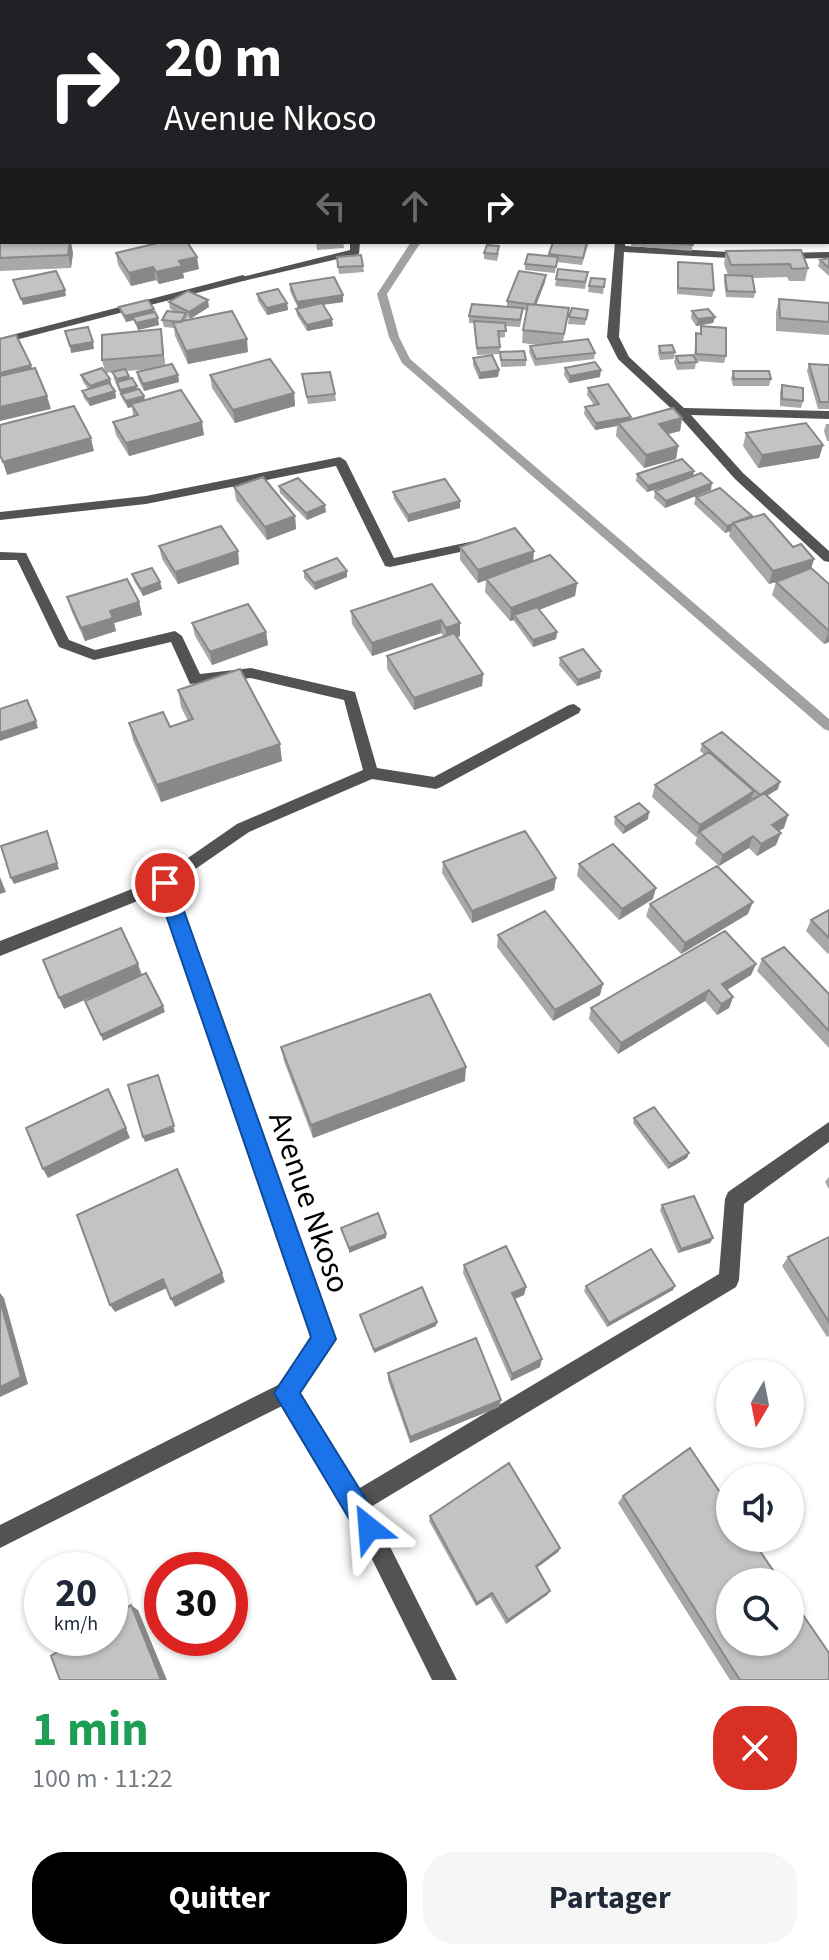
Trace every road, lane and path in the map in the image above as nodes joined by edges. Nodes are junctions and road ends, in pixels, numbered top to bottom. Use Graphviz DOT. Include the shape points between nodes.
graph roads {
  1 [pos="355,244"];
  2 [pos="620,246"];
  3 [pos="829,255"];
  4 [pos="758,256"];
  5 [pos="773,256"];
  6 [pos="0,341"];
  7 [pos="681,411"];
  8 [pos="829,415"];
  9 [pos="0,516"];
  10 [pos="487,542"];
  11 [pos="0,556"];
  12 [pos="829,558"];
  13 [pos="574,709"];
  14 [pos="371,773"];
  15 [pos="165,883"];
  16 [pos="0,949"];
  17 [pos="829,1131"];
  18 [pos="286,1393"];
  19 [pos="356,1503"];
  20 [pos="0,1537"];
  21 [pos="445,1680"];
  1 -- 6 [label="street" via="355,252"];
  2 -- 4 [label="street"];
  2 -- 7 [label="street" via="613,337 624,359"];
  3 -- 5 [label="street"];
  7 -- 8 [label="street"];
  7 -- 12 [label="street" via="739,476"];
  9 -- 10 [label="street" via="146,500 340,461 390,563"];
  11 -- 14 [label="street" via="21,556 64,643 94,655 175,636 195,680 251,673 350,696"];
  13 -- 14 [label="street" via="436,783"];
  14 -- 15 [label="street" via="243,828"];
  15 -- 16 [label="street"];
  15 -- 18 [label="street, Avenue Nkoso" via="324,1339"];
  17 -- 19 [label="street" via="735,1199 729,1280"];
  18 -- 19 [label="street"];
  18 -- 20 [label="street"];
  19 -- 21 [label="street"];
}
